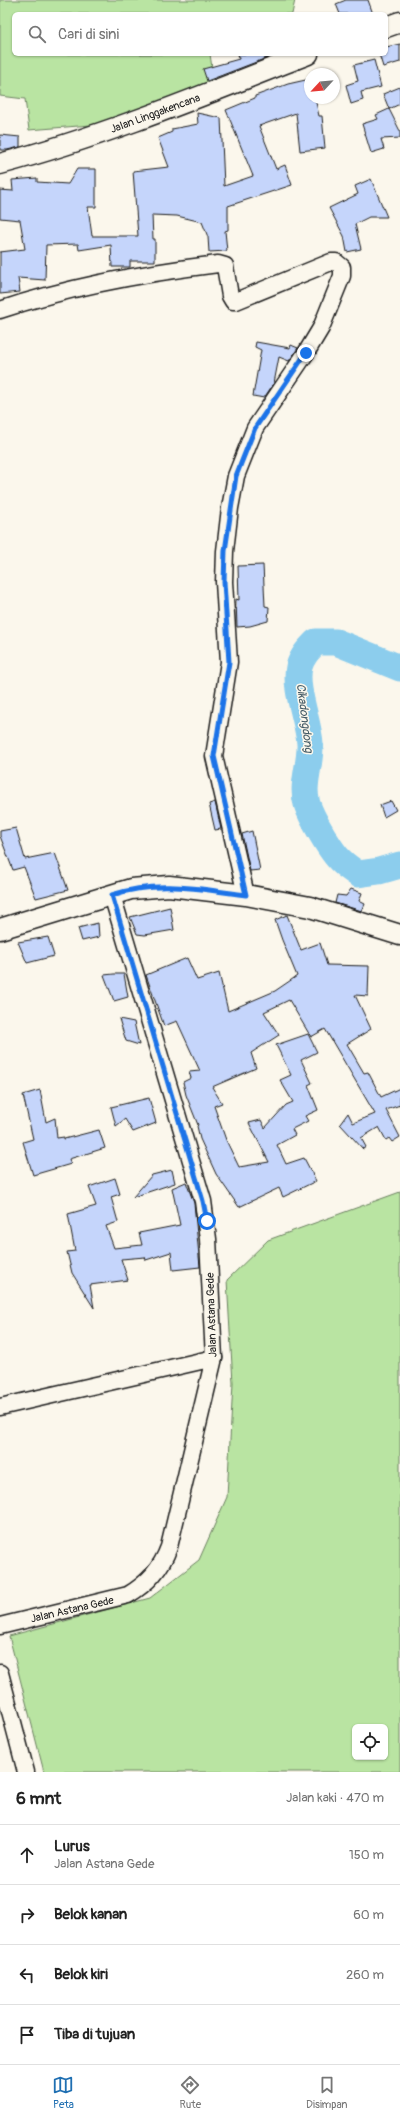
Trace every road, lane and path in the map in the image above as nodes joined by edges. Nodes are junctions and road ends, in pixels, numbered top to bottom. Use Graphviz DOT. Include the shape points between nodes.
graph roads {
  1 [pos="400,22"];
  2 [pos="388,26"];
  3 [pos="303,56"];
  4 [pos="0,164"];
  5 [pos="0,310"];
  6 [pos="112,895"];
  7 [pos="246,895"];
  8 [pos="0,929"];
  9 [pos="400,935"];
  10 [pos="214,1358"];
  11 [pos="0,1407"];
  12 [pos="0,1626"];
  13 [pos="0,1673"];
  14 [pos="26,1772"];
  1 -- 2 [label="street"];
  3 -- 4 [label="street, Jalan Linggakencana" via="170,108 48,151"];
  5 -- 7 [label="street" via="65,290 113,279 218,264 225,266 230,296 236,302 331,262 336,262 342,268 342,276 321,328 255,428 236,476 230,508 224,582 229,662 214,756"];
  6 -- 7 [label="street" via="147,886"];
  6 -- 8 [label="street"];
  6 -- 10 [label="street, Jalan Astana Gede" via="203,1201 208,1239"];
  7 -- 9 [label="street" via="326,912"];
  10 -- 11 [label="street"];
  10 -- 12 [label="street, Jalan Astana Gede" via="169,1547 155,1573 142,1587 128,1595"];
  13 -- 14 [label="street"];
}
